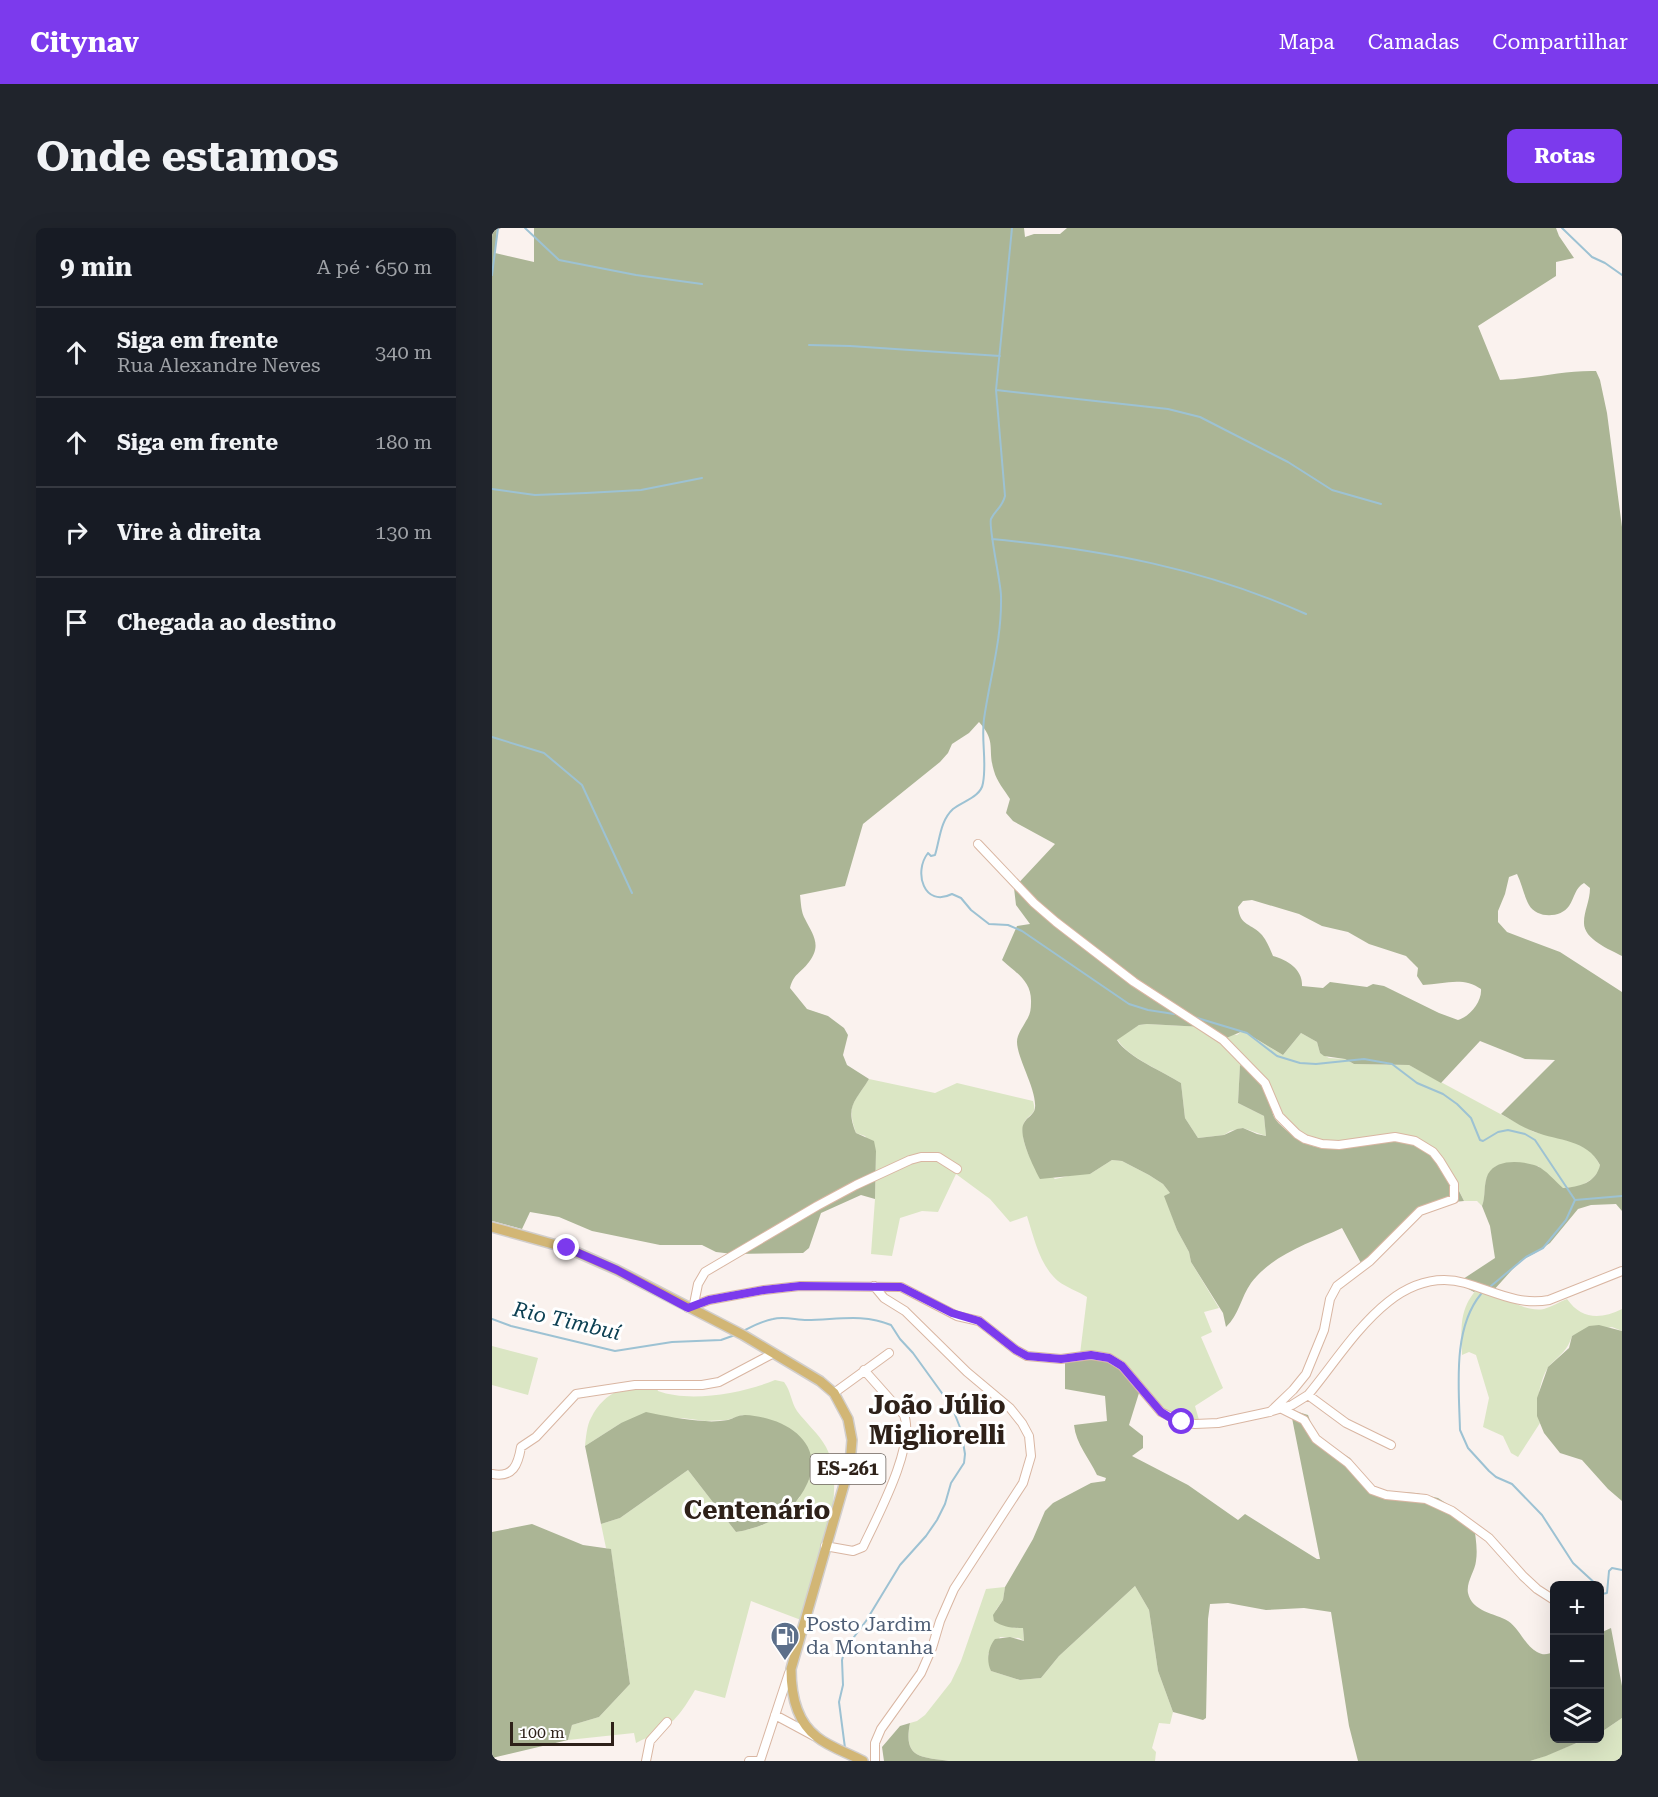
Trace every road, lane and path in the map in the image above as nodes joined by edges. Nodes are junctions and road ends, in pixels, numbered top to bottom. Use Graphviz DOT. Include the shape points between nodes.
graph roads {
  1 [pos="978,844"];
  2 [pos="957,1169"];
  3 [pos="492,1227"];
  4 [pos="1622,1271"];
  5 [pos="874,1286"];
  6 [pos="691,1306"];
  7 [pos="889,1353"];
  8 [pos="772,1354"];
  9 [pos="864,1370"];
  10 [pos="834,1393"];
  11 [pos="1308,1395"];
  12 [pos="1282,1409"];
  13 [pos="1269,1412"];
  14 [pos="1391,1445"];
  15 [pos="492,1474"];
  16 [pos="825,1546"];
  17 [pos="1550,1597"];
  18 [pos="791,1669"];
  19 [pos="776,1715"];
  20 [pos="667,1722"];
  21 [pos="816,1737"];
  22 [pos="859,1759"];
  23 [pos="646,1761"];
  24 [pos="749,1761"];
  25 [pos="760,1761"];
  26 [pos="875,1761"];
  1 -- 13 [label="street" via="1056,922 1134,982 1223,1040 1265,1083 1279,1116 1297,1134 1322,1144 1395,1137 1415,1141 1433,1152 1451,1178 1454,1199 1420,1211 1370,1261 1337,1286 1306,1374"];
  2 -- 6 [label="street" via="938,1157 921,1157 856,1185 705,1272"];
  3 -- 6 [label="main road, ES-261" via="567,1248"];
  4 -- 11 [label="street" via="1539,1302 1515,1299 1458,1281 1429,1280 1415,1285 1378,1311"];
  5 -- 6 [label="street" via="800,1286"];
  5 -- 13 [label="street" via="901,1287 952,1313 979,1321 1027,1356 1109,1358 1122,1366 1161,1412 1176,1420 1204,1424"];
  5 -- 26 [label="street" via="1010,1408 1029,1436 1031,1456 1023,1483 954,1589 921,1673 881,1729 875,1743"];
  6 -- 8 [label="main road, ES-261"];
  7 -- 9 [label="street"];
  8 -- 10 [label="main road, ES-261"];
  8 -- 15 [label="street" via="719,1382 635,1385 571,1396 536,1437 521,1447 509,1474"];
  9 -- 10 [label="street"];
  9 -- 16 [label="street" via="904,1414 906,1441 863,1547 854,1551"];
  10 -- 16 [label="main road, ES-261" via="848,1419 852,1449"];
  11 -- 12 [label="street"];
  11 -- 14 [label="street" via="1346,1423"];
  12 -- 13 [label="street"];
  12 -- 17 [label="street" via="1304,1420 1316,1439 1348,1463 1372,1490 1426,1499 1452,1511 1489,1538 1530,1582"];
  16 -- 18 [label="main road, ES-261"];
  18 -- 19 [label="street"];
  18 -- 21 [label="main road, ES-261" via="792,1697"];
  19 -- 21 [label="street"];
  19 -- 25 [label="street"];
  20 -- 23 [label="street" via="650,1741"];
  21 -- 22 [label="main road, ES-261"];
  24 -- 25 [label="street"];
}
